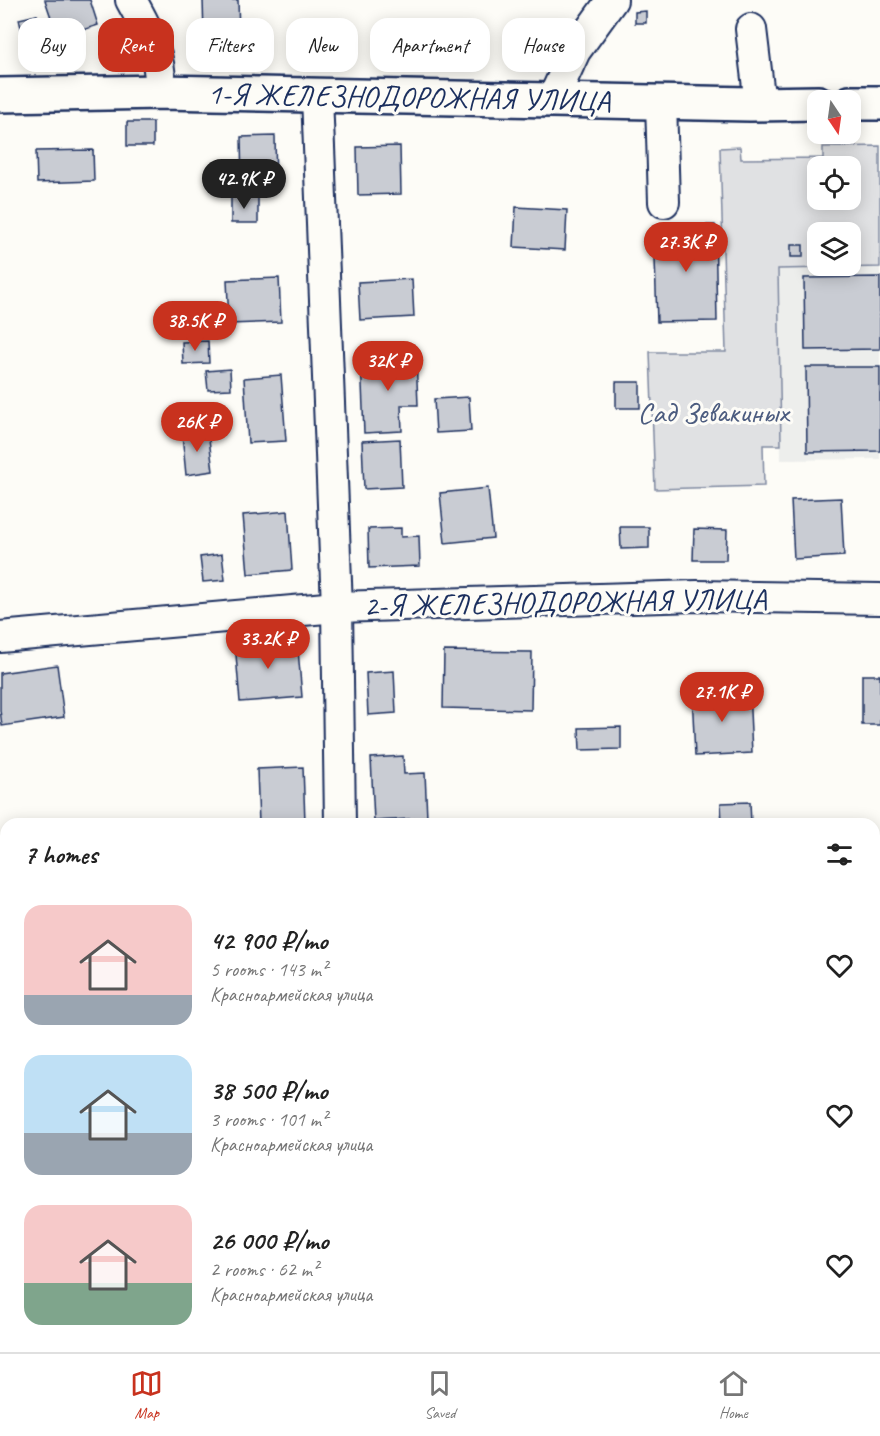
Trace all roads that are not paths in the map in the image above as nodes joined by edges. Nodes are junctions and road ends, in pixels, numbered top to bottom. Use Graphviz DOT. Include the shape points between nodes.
graph roads {
  1 [pos="130,0"];
  2 [pos="612,0"];
  3 [pos="751,28"];
  4 [pos="161,93"];
  5 [pos="0,95"];
  6 [pos="317,96"];
  7 [pos="553,99"];
  8 [pos="661,102"];
  9 [pos="807,103"];
  10 [pos="861,103"];
  11 [pos="880,103"];
  12 [pos="760,104"];
  13 [pos="664,201"];
  14 [pos="880,599"];
  15 [pos="337,607"];
  16 [pos="0,638"];
  17 [pos="340,818"];
  1 -- 4 [label="street" via="159,61"];
  2 -- 7 [label="street" via="575,51"];
  3 -- 12 [label="street"];
  4 -- 5 [label="main road, 1-Я ЖЕЛЕЗНОДОРОЖНАЯ УЛИЦА"];
  4 -- 6 [label="main road, 1-Я ЖЕЛЕЗНОДОРОЖНАЯ УЛИЦА"];
  6 -- 7 [label="main road, 1-Я ЖЕЛЕЗНОДОРОЖНАЯ УЛИЦА"];
  6 -- 15 [label="street"];
  7 -- 8 [label="main road, 1-Я ЖЕЛЕЗНОДОРОЖНАЯ УЛИЦА"];
  8 -- 12 [label="main road, 1-Я ЖЕЛЕЗНОДОРОЖНАЯ УЛИЦА"];
  8 -- 13 [label="street"];
  9 -- 12 [label="main road, 1-Я ЖЕЛЕЗНОДОРОЖНАЯ УЛИЦА"];
  10 -- 11 [label="main road"];
  14 -- 15 [label="street, 2-Я ЖЕЛЕЗНОДОРОЖНАЯ УЛИЦА" via="697,596"];
  15 -- 16 [label="street, 2-Я ЖЕЛЕЗНОДОРОЖНАЯ УЛИЦА"];
  15 -- 17 [label="street"];
}
